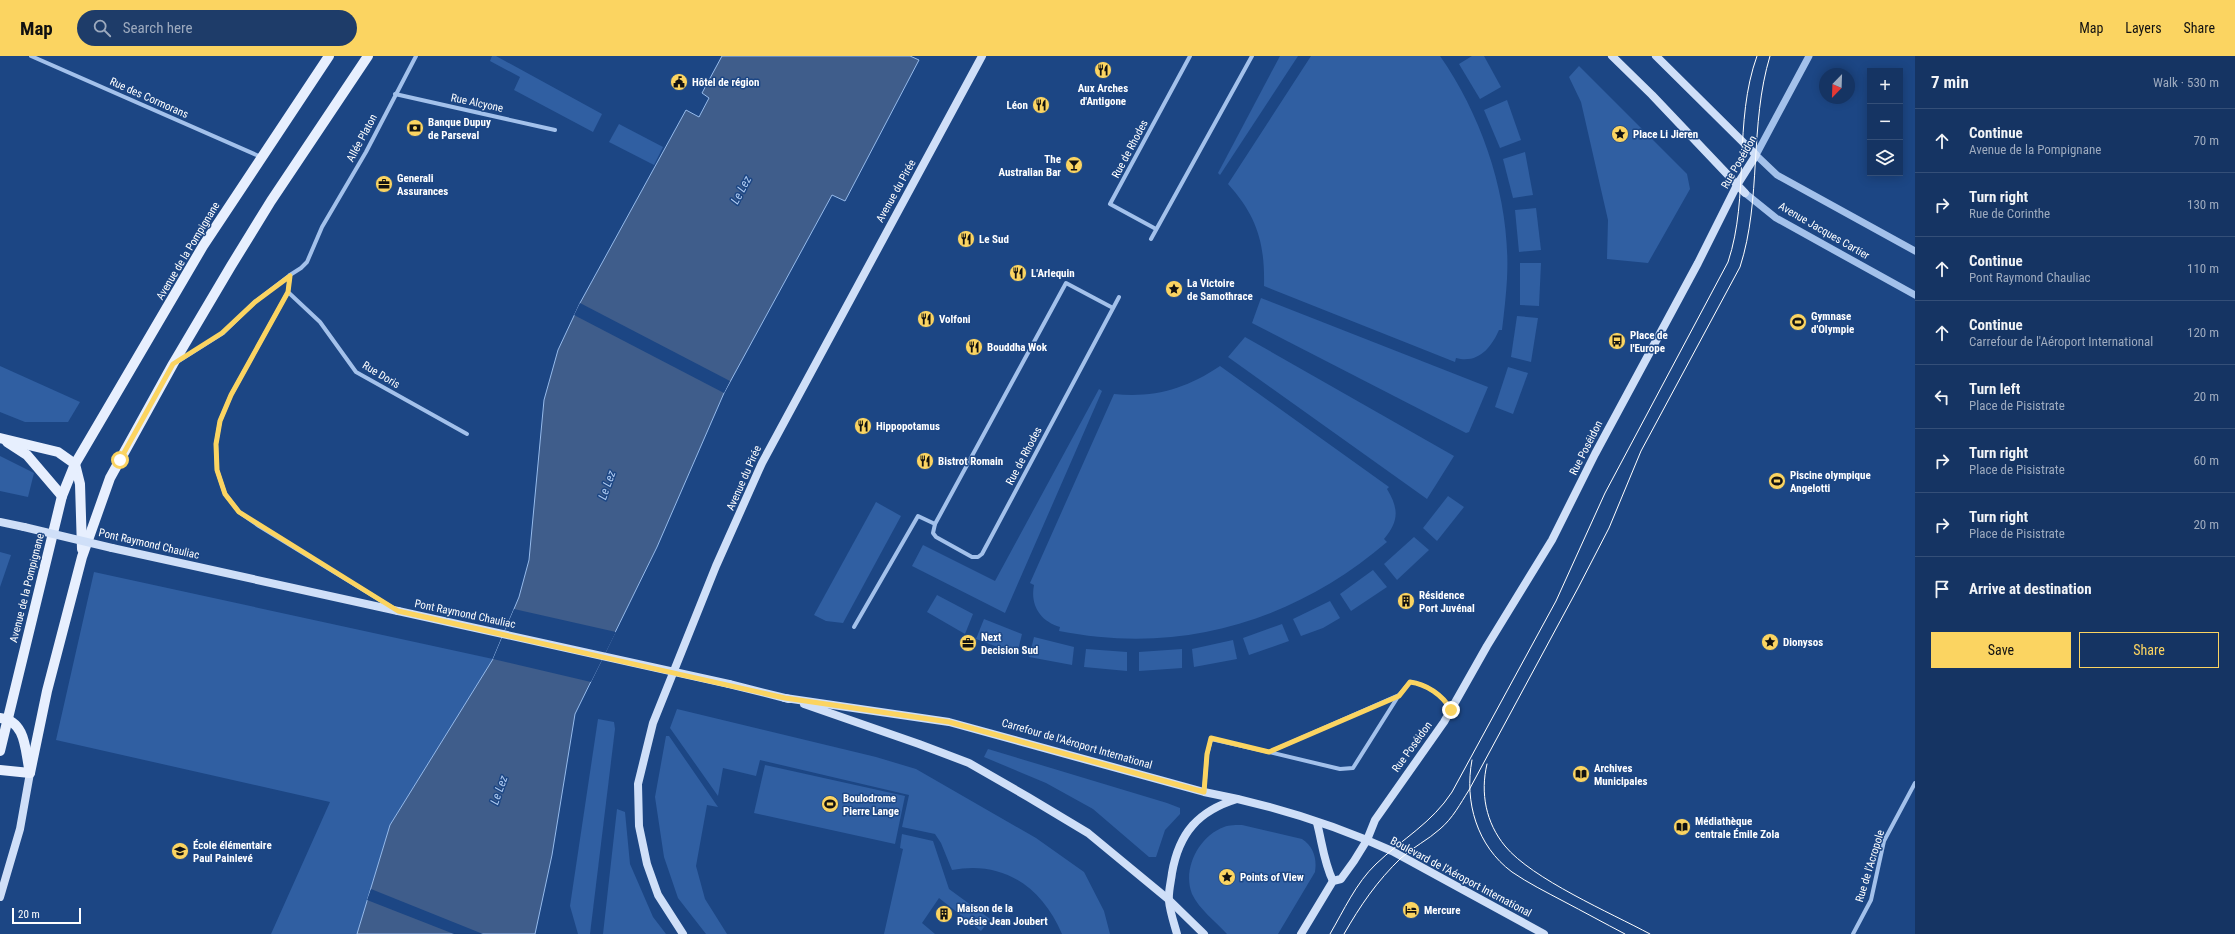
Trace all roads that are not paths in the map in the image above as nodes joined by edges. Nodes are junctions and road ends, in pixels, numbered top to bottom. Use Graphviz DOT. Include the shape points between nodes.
graph roads {
  1 [pos="31,56"];
  2 [pos="329,56"];
  3 [pos="368,56"];
  4 [pos="416,56"];
  5 [pos="982,56"];
  6 [pos="1190,56"];
  7 [pos="1252,56"];
  8 [pos="1612,56"];
  9 [pos="1656,56"];
  10 [pos="1809,56"];
  11 [pos="395,94"];
  12 [pos="555,130"];
  13 [pos="1756,155"];
  14 [pos="261,157"];
  15 [pos="1737,185"];
  16 [pos="1745,193"];
  17 [pos="1156,229"];
  18 [pos="1151,239"];
  19 [pos="1915,251"];
  20 [pos="290,276"];
  21 [pos="288,292"];
  22 [pos="1915,295"];
  23 [pos="1119,297"];
  24 [pos="1113,308"];
  25 [pos="173,364"];
  26 [pos="467,434"];
  27 [pos="0,438"];
  28 [pos="75,464"];
  29 [pos="62,496"];
  30 [pos="0,522"];
  31 [pos="935,524"];
  32 [pos="82,557"];
  33 [pos="398,611"];
  34 [pos="854,627"];
  35 [pos="1399,696"];
  36 [pos="785,698"];
  37 [pos="1451,710"];
  38 [pos="4,718"];
  39 [pos="0,752"];
  40 [pos="1269,752"];
  41 [pos="0,770"];
  42 [pos="30,774"];
  43 [pos="1915,783"];
  44 [pos="1204,792"];
  45 [pos="1240,798"];
  46 [pos="1317,823"];
  47 [pos="1367,840"];
  48 [pos="1333,881"];
  49 [pos="0,897"];
  50 [pos="1168,899"];
  51 [pos="682,934"];
  52 [pos="1176,934"];
  53 [pos="1204,934"];
  54 [pos="1300,934"];
  55 [pos="1544,934"];
  56 [pos="1852,934"];
  1 -- 14 [label="street, Rue des Cormorans"];
  2 -- 14 [label="main road, Avenue de la Pompignane"];
  3 -- 25 [label="main road" via="271,201"];
  4 -- 11 [label="street, Allée Platon"];
  5 -- 51 [label="main road, Avenue du Pirée" via="762,463 711,580 654,724 638,784 639,826 647,864 658,895"];
  6 -- 17 [label="street, Rue de Rhodes" via="1110,204"];
  7 -- 17 [label="street"];
  8 -- 15 [label="main road, Avenue Jacques Cartier" via="1664,106"];
  9 -- 13 [label="main road"];
  10 -- 13 [label="street, Rue Poséidon"];
  11 -- 12 [label="street, Rue Alcyone"];
  11 -- 20 [label="street, Allée Platon" via="366,152 322,227 306,262"];
  13 -- 15 [label="main road, Rue Poséidon"];
  13 -- 19 [label="street" via="1777,175"];
  14 -- 28 [label="main road, Avenue de la Pompignane" via="204,246"];
  15 -- 16 [label="main road, Avenue Jacques Cartier"];
  15 -- 37 [label="main road, Rue Poséidon" via="1552,540"];
  16 -- 22 [label="street, Avenue Jacques Cartier" via="1776,218"];
  17 -- 18 [label="street"];
  20 -- 21 [label="street"];
  20 -- 25 [label="street" via="255,302 222,333"];
  21 -- 26 [label="street, Rue Doris" via="320,322 356,372"];
  21 -- 33 [label="street" via="231,395 220,421 216,444 217,470 225,494 239,512 259,526"];
  23 -- 24 [label="street, Rue de Rhodes"];
  24 -- 31 [label="street" via="1066,283"];
  24 -- 31 [label="street, Rue de Rhodes" via="982,554 972,557 936,537 933,532"];
  25 -- 32 [label="main road" via="110,478"];
  27 -- 28 [label="main road" via="58,452"];
  27 -- 29 [label="main road" via="27,455"];
  28 -- 29 [label="main road, Avenue de la Pompignane"];
  28 -- 32 [label="main road" via="81,497"];
  29 -- 38 [label="main road, Avenue de la Pompignane" via="16,680"];
  30 -- 33 [label="main road, Pont Raymond Chauliac, bridge"];
  31 -- 34 [label="street" via="918,516"];
  32 -- 42 [label="main road" via="47,691"];
  33 -- 36 [label="main road, Pont Raymond Chauliac, bridge"];
  35 -- 37 [label="street" via="1410,682 1418,683 1441,697"];
  35 -- 40 [label="street"];
  35 -- 40 [label="street" via="1353,768 1340,769"];
  36 -- 44 [label="main road, Carrefour de l'Aéroport International" via="949,722"];
  36 -- 50 [label="main road" via="969,764 1088,833"];
  37 -- 47 [label="main road, Rue Poséidon" via="1379,813"];
  38 -- 39 [label="main road, Avenue de la Pompignane"];
  38 -- 42 [label="main road" via="19,726"];
  40 -- 44 [label="street" via="1211,738"];
  41 -- 42 [label="main road"];
  42 -- 49 [label="main road" via="20,829"];
  43 -- 56 [label="street, Rue de l'Acropole" via="1884,840 1871,900"];
  44 -- 45 [label="main road, Carrefour de l'Aéroport International"];
  45 -- 46 [label="main road, Carrefour de l'Aéroport International"];
  45 -- 50 [label="main road" via="1219,805 1188,830 1175,857"];
  46 -- 47 [label="main road, Carrefour de l'Aéroport International"];
  46 -- 48 [label="main road" via="1326,867"];
  47 -- 48 [label="main road" via="1341,878"];
  47 -- 55 [label="main road, Boulevard de l'Aéroport International" via="1392,851"];
  48 -- 54 [label="main road"];
  50 -- 52 [label="main road"];
  50 -- 53 [label="main road"];
}
